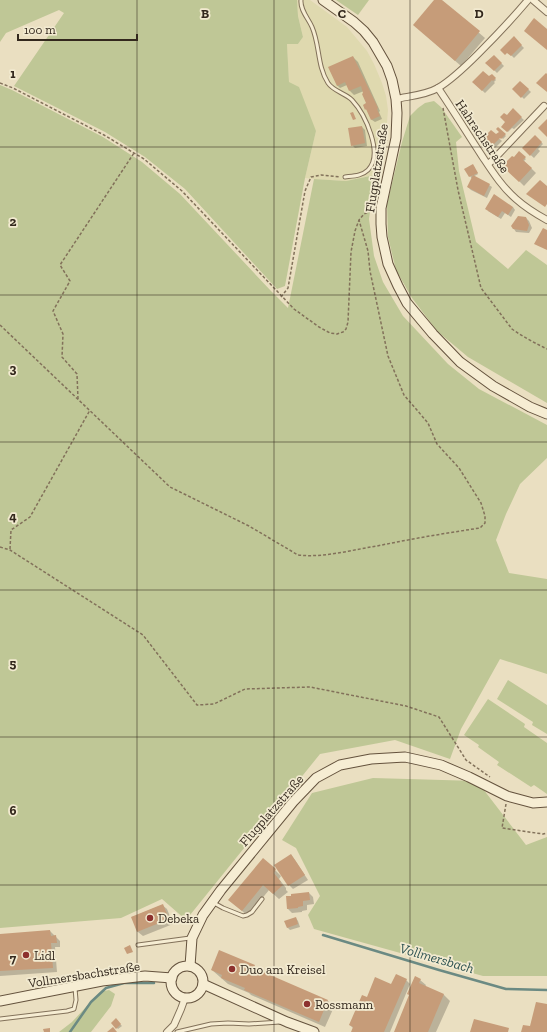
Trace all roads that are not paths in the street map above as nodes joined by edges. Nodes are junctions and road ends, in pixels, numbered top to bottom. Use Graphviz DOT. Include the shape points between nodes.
graph roads {
  1 [pos="301,0"];
  2 [pos="323,0"];
  3 [pos="528,0"];
  4 [pos="533,0"];
  5 [pos="547,12"];
  6 [pos="438,88"];
  7 [pos="396,99"];
  8 [pos="544,106"];
  9 [pos="488,164"];
  10 [pos="345,177"];
  11 [pos="546,217"];
  12 [pos="547,414"];
  13 [pos="547,802"];
  14 [pos="262,899"];
  15 [pos="212,902"];
  16 [pos="192,938"];
  17 [pos="138,946"];
  18 [pos="190,966"];
  19 [pos="74,976"];
  20 [pos="172,978"];
  21 [pos="203,984"];
  22 [pos="74,987"];
  23 [pos="185,998"];
  24 [pos="0,1001"];
  25 [pos="0,1019"];
  26 [pos="287,1022"];
  27 [pos="167,1032"];
  28 [pos="176,1032"];
  29 [pos="314,1032"];
  1 -- 10 [label="lane" via="302,10 313,29 328,83 332,88 345,94 358,107 372,137 374,152 368,170 357,176"];
  2 -- 7 [label="street, Flugplatzstraße" via="354,22 373,42 387,66"];
  3 -- 6 [label="street" via="464,68"];
  4 -- 5 [label="street"];
  6 -- 7 [label="street"];
  6 -- 9 [label="street, Hahrachstraße"];
  7 -- 12 [label="street, Flugplatzstraße" via="396,138 381,208 382,237 392,274 407,303 460,362 493,386"];
  8 -- 9 [label="street"];
  9 -- 11 [label="street, Hahrachstraße" via="515,198"];
  13 -- 15 [label="street, Flugplatzstraße" via="533,803 507,796 441,765 405,757 371,759 340,765 316,778 293,802"];
  14 -- 15 [label="lane" via="252,912 243,916"];
  15 -- 16 [label="street, Flugplatzstraße"];
  16 -- 17 [label="lane"];
  16 -- 18 [label="street, Flugplatzstraße"];
  18 -- 20 [label="street" via="178,970"];
  18 -- 21 [label="street" via="199,972"];
  19 -- 22 [label="lane"];
  20 -- 22 [label="street, Vollmersbachstraße" via="145,976"];
  20 -- 23 [label="street" via="175,992"];
  21 -- 23 [label="street" via="196,996"];
  21 -- 26 [label="street"];
  22 -- 24 [label="street, Vollmersbachstraße"];
  22 -- 25 [label="lane" via="74,1009"];
  23 -- 27 [label="street" via="174,1025"];
  26 -- 28 [label="lane" via="211,1024"];
  26 -- 29 [label="street"];
}
